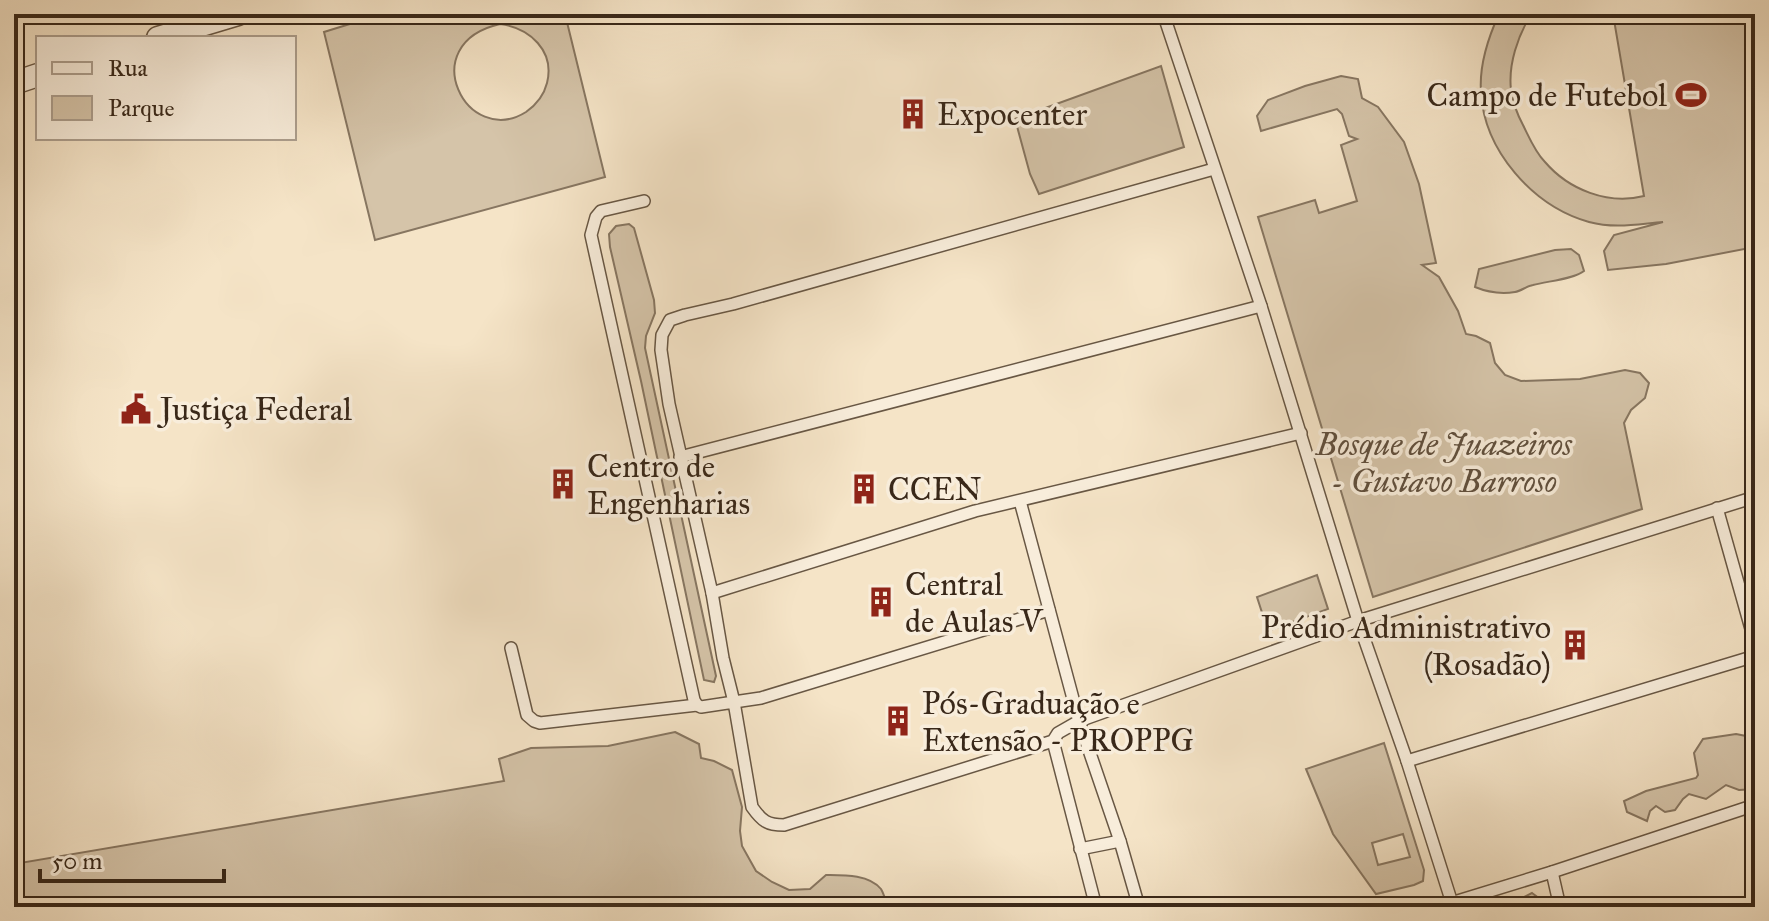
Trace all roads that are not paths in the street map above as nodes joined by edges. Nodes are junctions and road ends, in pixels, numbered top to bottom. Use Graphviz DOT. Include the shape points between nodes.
graph roads {
  1 [pos="238,14"];
  2 [pos="1166,14"];
  3 [pos="165,36"];
  4 [pos="36,76"];
  5 [pos="14,83"];
  6 [pos="1214,169"];
  7 [pos="644,201"];
  8 [pos="1261,306"];
  9 [pos="1301,433"];
  10 [pos="680,457"];
  11 [pos="1755,497"];
  12 [pos="1020,501"];
  13 [pos="1717,508"];
  14 [pos="712,593"];
  15 [pos="1049,610"];
  16 [pos="1358,621"];
  17 [pos="1755,643"];
  18 [pos="511,648"];
  19 [pos="1755,656"];
  20 [pos="734,702"];
  21 [pos="697,705"];
  22 [pos="1079,721"];
  23 [pos="1053,741"];
  24 [pos="1407,761"];
  25 [pos="1755,805"];
  26 [pos="1120,841"];
  27 [pos="1080,849"];
  28 [pos="1552,872"];
  29 [pos="1452,903"];
  30 [pos="1096,907"];
  31 [pos="1139,907"];
  32 [pos="1438,907"];
  33 [pos="1560,907"];
  1 -- 3 [label="street"];
  2 -- 6 [label="lane"];
  4 -- 5 [label="street"];
  6 -- 8 [label="lane"];
  6 -- 10 [label="lane" via="670,320 661,350"];
  7 -- 21 [label="lane" via="601,211 591,235"];
  8 -- 9 [label="lane"];
  8 -- 10 [label="lane"];
  9 -- 12 [label="lane"];
  9 -- 16 [label="lane"];
  10 -- 14 [label="lane"];
  11 -- 13 [label="lane"];
  12 -- 14 [label="lane"];
  12 -- 15 [label="lane"];
  13 -- 16 [label="lane"];
  13 -- 17 [label="lane"];
  14 -- 20 [label="lane"];
  15 -- 20 [label="lane"];
  15 -- 22 [label="lane"];
  16 -- 22 [label="lane"];
  16 -- 24 [label="lane"];
  18 -- 21 [label="lane" via="527,715 540,723"];
  19 -- 24 [label="lane"];
  20 -- 21 [label="lane"];
  20 -- 23 [label="lane" via="752,807 773,825"];
  22 -- 23 [label="lane"];
  22 -- 26 [label="lane"];
  23 -- 27 [label="lane"];
  24 -- 29 [label="lane"];
  25 -- 28 [label="lane"];
  26 -- 27 [label="lane"];
  26 -- 31 [label="lane"];
  27 -- 30 [label="lane"];
  28 -- 29 [label="lane"];
  28 -- 33 [label="lane"];
  29 -- 32 [label="lane"];
}
